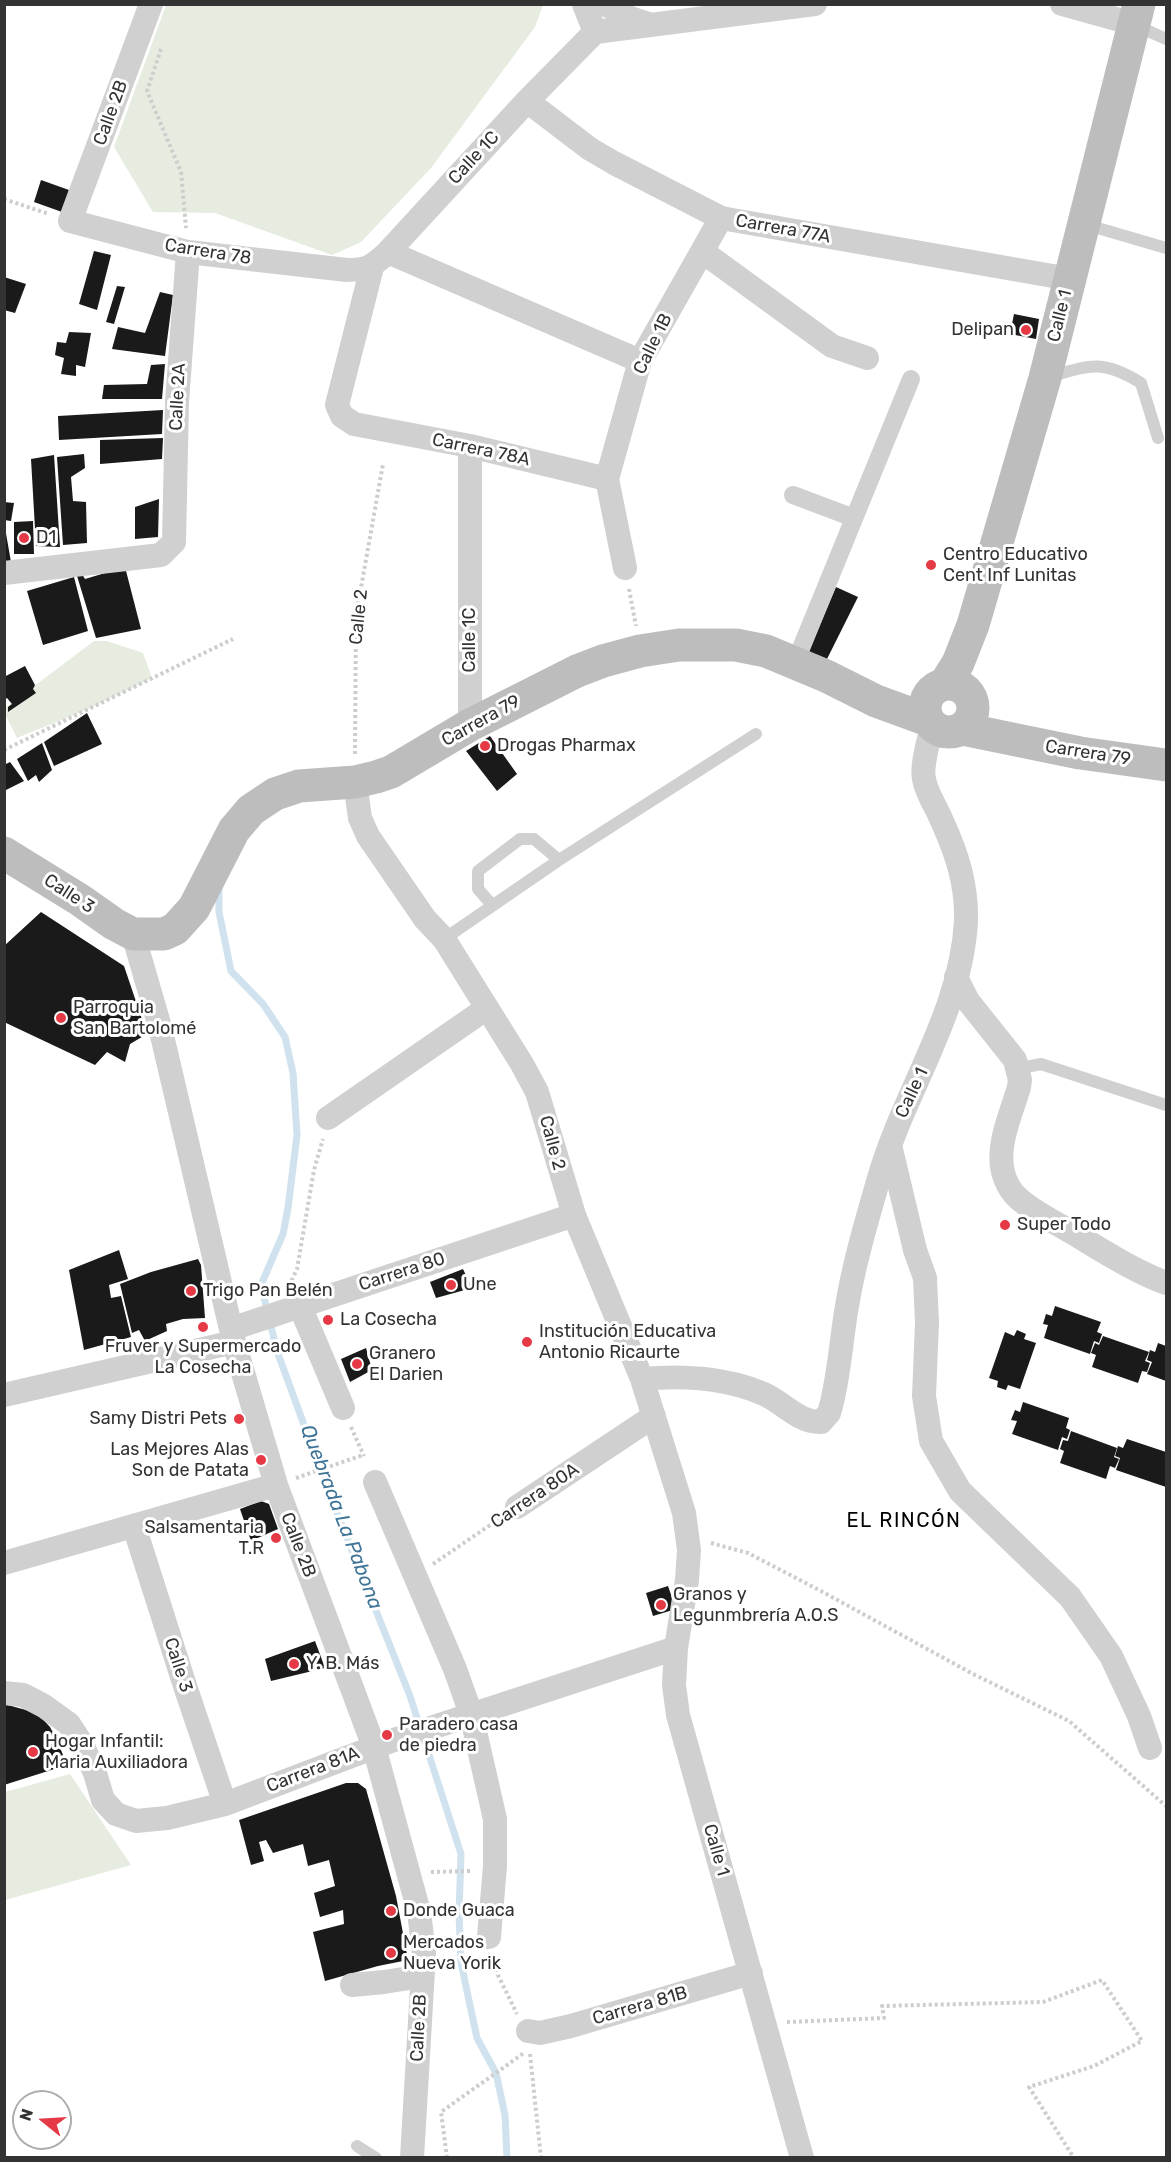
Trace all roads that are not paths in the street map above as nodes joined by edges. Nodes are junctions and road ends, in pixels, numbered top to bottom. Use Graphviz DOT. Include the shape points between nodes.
graph roads {
  1 [pos="151,4"];
  2 [pos="584,4"];
  3 [pos="605,4"];
  4 [pos="815,4"];
  5 [pos="1062,4"];
  6 [pos="1137,14"];
  7 [pos="651,25"];
  8 [pos="595,33"];
  9 [pos="1167,39"];
  10 [pos="527,100"];
  11 [pos="721,218"];
  12 [pos="70,221"];
  13 [pos="1084,224"];
  14 [pos="1167,248"];
  15 [pos="188,252"];
  16 [pos="703,252"];
  17 [pos="380,259"];
  18 [pos="1070,279"];
  19 [pos="867,358"];
  20 [pos="640,361"];
  21 [pos="1045,378"];
  22 [pos="911,379"];
  23 [pos="1158,438"];
  24 [pos="470,446"];
  25 [pos="607,479"];
  26 [pos="793,495"];
  27 [pos="854,518"];
  28 [pos="625,568"];
  29 [pos="4,573"];
  30 [pos="795,663"];
  31 [pos="949,712"];
  32 [pos="470,725"];
  33 [pos="756,734"];
  34 [pos="1167,765"];
  35 [pos="355,772"];
  36 [pos="6,857"];
  37 [pos="559,860"];
  38 [pos="492,905"];
  39 [pos="133,934"];
  40 [pos="444,939"];
  41 [pos="956,977"];
  42 [pos="487,1008"];
  43 [pos="1019,1072"];
  44 [pos="1167,1105"];
  45 [pos="328,1118"];
  46 [pos="890,1143"];
  47 [pos="574,1215"];
  48 [pos="1167,1283"];
  49 [pos="289,1302"];
  50 [pos="232,1336"];
  51 [pos="642,1379"];
  52 [pos="4,1395"];
  53 [pos="343,1408"];
  54 [pos="654,1416"];
  55 [pos="375,1482"];
  56 [pos="276,1485"];
  57 [pos="517,1507"];
  58 [pos="134,1526"];
  59 [pos="687,1536"];
  60 [pos="4,1563"];
  61 [pos="676,1648"];
  62 [pos="4,1693"];
  63 [pos="471,1714"];
  64 [pos="374,1747"];
  65 [pos="1150,1748"];
  66 [pos="225,1804"];
  67 [pos="489,1937"];
  68 [pos="751,1973"];
  69 [pos="422,1976"];
  70 [pos="352,1985"];
  71 [pos="529,2040"];
  72 [pos="357,2146"];
  73 [pos="376,2157"];
  74 [pos="412,2157"];
  75 [pos="802,2157"];
  1 -- 12 [label="street, Calle 2B"];
  2 -- 8 [label="street"];
  3 -- 7 [label="street"];
  4 -- 7 [label="street"];
  5 -- 6 [label="street"];
  6 -- 9 [label="lane"];
  6 -- 13 [label="main road, Calle 1"];
  7 -- 8 [label="street"];
  8 -- 10 [label="street, Calle 1C"];
  10 -- 11 [label="street, Carrera 77A" via="590,149"];
  10 -- 17 [label="street, Calle 1C"];
  11 -- 16 [label="street, Calle 1B"];
  11 -- 18 [label="street, Carrera 77A"];
  12 -- 15 [label="street, Carrera 78"];
  13 -- 14 [label="lane"];
  13 -- 18 [label="main road, Calle 1"];
  15 -- 17 [label="street, Carrera 78" via="347,270 361,270"];
  15 -- 29 [label="street, Calle 2A" via="177,402 174,542 161,555"];
  16 -- 19 [label="street" via="832,346"];
  16 -- 20 [label="street, Calle 1B"];
  17 -- 20 [label="street"];
  17 -- 24 [label="street, Carrera 78A" via="337,405 342,416 354,424"];
  18 -- 21 [label="main road, Calle 1"];
  20 -- 25 [label="street, Calle 1B"];
  21 -- 23 [label="lane" via="1094,365 1121,372 1141,383"];
  21 -- 31 [label="main road, Calle 1" via="973,625 958,663"];
  22 -- 27 [label="street"];
  24 -- 25 [label="street, Carrera 78A"];
  24 -- 32 [label="street, Calle 1C"];
  25 -- 28 [label="street"];
  26 -- 27 [label="street"];
  27 -- 30 [label="street"];
  30 -- 31 [label="main road, Carrera 79" via="889,706"];
  30 -- 32 [label="main road, Carrera 79" via="766,651 736,645 679,645 640,651 577,671"];
  31 -- 34 [label="main road, Carrera 79" via="1010,739"];
  31 -- 41 [label="street, Calle 1" via="926,760 923,777 958,857 965,888 964,938"];
  32 -- 35 [label="main road, Carrera 79" via="391,772"];
  33 -- 37 [label="lane"];
  35 -- 39 [label="main road, Carrera 79" via="285,789 251,810 219,855 185,920 164,934"];
  35 -- 40 [label="street, Calle 2" via="360,818 368,836 425,919"];
  36 -- 39 [label="main road, Calle 3"];
  37 -- 38 [label="lane"];
  37 -- 38 [label="lane" via="534,838 520,839 478,871 478,889"];
  38 -- 40 [label="lane"];
  39 -- 50 [label="street, Calle 2B" via="160,1027"];
  40 -- 42 [label="street, Calle 2"];
  41 -- 43 [label="street" via="968,1001 1015,1060"];
  41 -- 46 [label="street, Calle 1" via="942,1026"];
  42 -- 45 [label="street"];
  42 -- 47 [label="street, Calle 2" via="537,1092"];
  43 -- 44 [label="lane" via="1041,1064"];
  43 -- 48 [label="street" via="1019,1087 1001,1156 1008,1186 1033,1209"];
  46 -- 51 [label="street, Calle 1" via="862,1239 826,1419 814,1422 798,1416 780,1402 743,1387 702,1379"];
  46 -- 65 [label="street" via="925,1278 924,1396 931,1441 960,1491 1071,1597 1112,1656"];
  47 -- 49 [label="street, Carrera 80"];
  47 -- 51 [label="street, Calle 2"];
  49 -- 50 [label="street, Carrera 80"];
  49 -- 53 [label="street"];
  50 -- 52 [label="street, Carrera 80"];
  50 -- 56 [label="street, Calle 2B"];
  51 -- 54 [label="street, Calle 2"];
  54 -- 57 [label="street, Carrera 80A"];
  54 -- 59 [label="street, Calle 2" via="684,1513"];
  55 -- 63 [label="street"];
  56 -- 58 [label="street"];
  56 -- 64 [label="street, Calle 2B"];
  58 -- 60 [label="street"];
  58 -- 66 [label="street, Calle 3"];
  59 -- 61 [label="street, Calle 1" via="687,1580"];
  61 -- 63 [label="street, Carrera 81A"];
  61 -- 68 [label="street, Calle 1" via="674,1684 678,1715"];
  62 -- 66 [label="street, Carrera 81A" via="23,1695 69,1724 95,1773 103,1800 116,1814 136,1821"];
  63 -- 64 [label="street, Carrera 81A"];
  63 -- 67 [label="street" via="495,1819"];
  64 -- 66 [label="street, Carrera 81A"];
  64 -- 69 [label="street, Calle 2B" via="419,1912 424,1953"];
  68 -- 71 [label="street, Carrera 81B" via="540,2033"];
  68 -- 75 [label="street, Calle 1"];
  69 -- 70 [label="street"];
  69 -- 74 [label="street, Calle 2B"];
  72 -- 73 [label="lane"];
}
